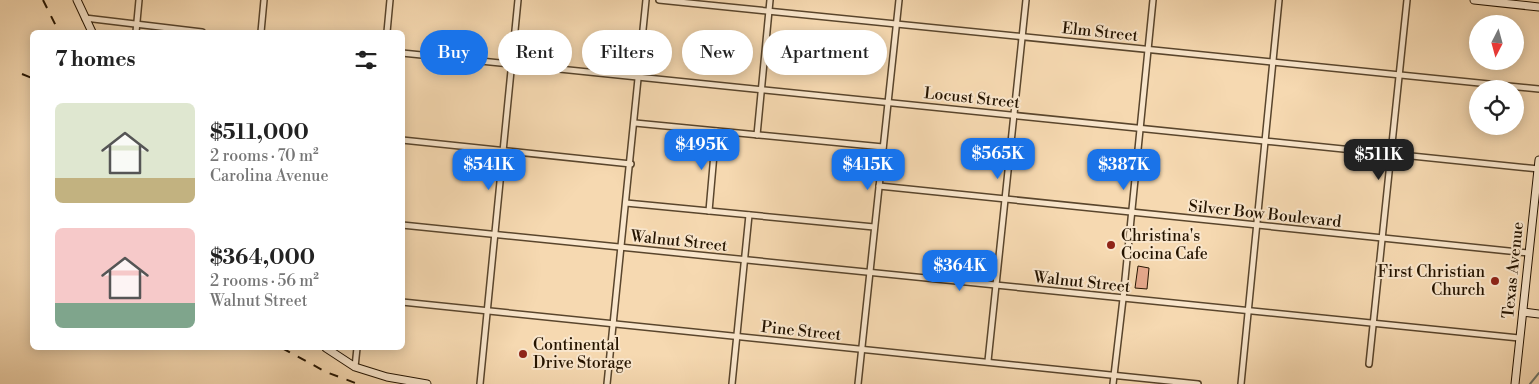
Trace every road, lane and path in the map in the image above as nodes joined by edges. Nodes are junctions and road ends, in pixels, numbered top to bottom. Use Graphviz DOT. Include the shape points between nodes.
graph roads {
  1 [pos="77,0"];
  2 [pos="139,0"];
  3 [pos="264,0"];
  4 [pos="390,0"];
  5 [pos="518,0"];
  6 [pos="646,0"];
  7 [pos="659,0"];
  8 [pos="770,0"];
  9 [pos="899,0"];
  10 [pos="1026,0"];
  11 [pos="1153,0"];
  12 [pos="1279,0"];
  13 [pos="1407,0"];
  14 [pos="1474,0"];
  15 [pos="1539,7"];
  16 [pos="769,11"];
  17 [pos="85,18"];
  18 [pos="896,25"];
  19 [pos="137,26"];
  20 [pos="91,30"];
  21 [pos="136,30"];
  22 [pos="180,30"];
  23 [pos="261,30"];
  24 [pos="387,30"];
  25 [pos="515,30"];
  26 [pos="1022,37"];
  27 [pos="1149,50"];
  28 [pos="405,53"];
  29 [pos="1273,62"];
  30 [pos="498,63"];
  31 [pos="572,70"];
  32 [pos="1400,74"];
  33 [pos="511,75"];
  34 [pos="639,77"];
  35 [pos="1539,89"];
  36 [pos="762,90"];
  37 [pos="889,102"];
  38 [pos="1014,115"];
  39 [pos="635,124"];
  40 [pos="1140,128"];
  41 [pos="716,131"];
  42 [pos="757,135"];
  43 [pos="405,140"];
  44 [pos="1265,140"];
  45 [pos="883,147"];
  46 [pos="503,151"];
  47 [pos="1392,152"];
  48 [pos="1539,160"];
  49 [pos="631,164"];
  50 [pos="1539,169"];
  51 [pos="879,186"];
  52 [pos="1006,201"];
  53 [pos="626,203"];
  54 [pos="709,211"];
  55 [pos="1132,213"];
  56 [pos="749,215"];
  57 [pos="405,225"];
  58 [pos="1256,226"];
  59 [pos="874,227"];
  60 [pos="495,235"];
  61 [pos="1383,239"];
  62 [pos="622,247"];
  63 [pos="1528,253"];
  64 [pos="744,260"];
  65 [pos="869,273"];
  66 [pos="997,286"];
  67 [pos="1123,299"];
  68 [pos="405,302"];
  69 [pos="1247,310"];
  70 [pos="488,311"];
  71 [pos="1523,312"];
  72 [pos="1539,314"];
  73 [pos="1373,323"];
  74 [pos="614,324"];
  75 [pos="737,336"];
  76 [pos="1519,338"];
  77 [pos="862,349"];
  78 [pos="329,350"];
  79 [pos="357,350"];
  80 [pos="988,361"];
  81 [pos="1369,364"];
  82 [pos="355,367"];
  83 [pos="1114,374"];
  84 [pos="427,384"];
  85 [pos="480,384"];
  86 [pos="607,384"];
  87 [pos="732,384"];
  88 [pos="858,384"];
  89 [pos="1113,384"];
  90 [pos="1198,384"];
  91 [pos="1241,384"];
  92 [pos="1515,384"];
  1 -- 17 [label="street"];
  2 -- 19 [label="street"];
  3 -- 23 [label="street"];
  4 -- 24 [label="street"];
  5 -- 25 [label="street"];
  6 -- 34 [label="street"];
  7 -- 16 [label="street, Elm Street"];
  8 -- 16 [label="street"];
  9 -- 18 [label="street"];
  10 -- 26 [label="street"];
  11 -- 27 [label="street"];
  12 -- 29 [label="street"];
  13 -- 32 [label="street"];
  14 -- 15 [label="street"];
  16 -- 18 [label="street, Elm Street"];
  16 -- 36 [label="street"];
  17 -- 19 [label="street"];
  17 -- 20 [label="street"];
  18 -- 26 [label="street, Elm Street"];
  18 -- 37 [label="street"];
  19 -- 21 [label="street"];
  19 -- 22 [label="street"];
  26 -- 27 [label="street, Elm Street"];
  26 -- 38 [label="street"];
  27 -- 29 [label="street, Elm Street"];
  27 -- 40 [label="street"];
  28 -- 30 [label="street, Locust Street"];
  29 -- 32 [label="street, Elm Street"];
  29 -- 44 [label="street"];
  31 -- 34 [label="street, Locust Street"];
  32 -- 35 [label="street, Elm Street"];
  32 -- 47 [label="street"];
  33 -- 46 [label="street"];
  34 -- 36 [label="street, Locust Street"];
  34 -- 39 [label="street"];
  36 -- 37 [label="street, Locust Street"];
  36 -- 42 [label="street"];
  37 -- 38 [label="street, Locust Street"];
  37 -- 45 [label="street"];
  38 -- 40 [label="street, Locust Street"];
  38 -- 52 [label="street"];
  39 -- 41 [label="street"];
  39 -- 49 [label="street"];
  40 -- 44 [label="street, Locust Street"];
  40 -- 55 [label="street"];
  41 -- 42 [label="street"];
  41 -- 54 [label="street"];
  42 -- 45 [label="street"];
  43 -- 46 [label="street"];
  44 -- 47 [label="street, Locust Street"];
  44 -- 58 [label="street"];
  45 -- 51 [label="street"];
  46 -- 49 [label="street"];
  46 -- 60 [label="street"];
  47 -- 50 [label="street, Locust Street"];
  47 -- 61 [label="street"];
  48 -- 50 [label="street, Texas Avenue"];
  49 -- 53 [label="street"];
  50 -- 63 [label="street, Texas Avenue"];
  51 -- 52 [label="street, Silver Bow Boulevard"];
  51 -- 59 [label="street"];
  52 -- 55 [label="street, Silver Bow Boulevard"];
  52 -- 66 [label="street"];
  53 -- 54 [label="street"];
  53 -- 62 [label="street"];
  54 -- 56 [label="street"];
  55 -- 58 [label="street, Silver Bow Boulevard"];
  55 -- 67 [label="street"];
  56 -- 59 [label="street"];
  56 -- 64 [label="street"];
  57 -- 60 [label="street, Walnut Street"];
  58 -- 61 [label="street, Silver Bow Boulevard"];
  58 -- 69 [label="street"];
  59 -- 65 [label="street"];
  60 -- 62 [label="street, Walnut Street"];
  60 -- 70 [label="street"];
  61 -- 63 [label="street, Silver Bow Boulevard"];
  61 -- 73 [label="street"];
  62 -- 64 [label="street, Walnut Street"];
  62 -- 74 [label="street"];
  63 -- 71 [label="street, Texas Avenue"];
  64 -- 65 [label="street, Walnut Street"];
  64 -- 75 [label="street"];
  65 -- 66 [label="street, Walnut Street"];
  65 -- 77 [label="street"];
  66 -- 67 [label="street, Walnut Street"];
  66 -- 80 [label="street"];
  67 -- 69 [label="street, Walnut Street"];
  67 -- 83 [label="street"];
  68 -- 70 [label="street, Pine Street"];
  69 -- 73 [label="street, Walnut Street"];
  69 -- 91 [label="street"];
  70 -- 74 [label="street, Pine Street"];
  70 -- 85 [label="street"];
  71 -- 72 [label="street"];
  71 -- 76 [label="street, Texas Avenue"];
  73 -- 76 [label="street, Walnut Street"];
  73 -- 81 [label="street"];
  74 -- 75 [label="street, Pine Street"];
  74 -- 86 [label="street"];
  75 -- 77 [label="street, Pine Street"];
  75 -- 87 [label="street"];
  76 -- 92 [label="street, Texas Avenue"];
  77 -- 80 [label="street, Pine Street"];
  77 -- 88 [label="street"];
  78 -- 82 [label="street"];
  79 -- 82 [label="street"];
  80 -- 83 [label="street, Pine Street"];
  82 -- 84 [label="street"];
  83 -- 89 [label="street"];
  83 -- 90 [label="street, Pine Street"];
}
